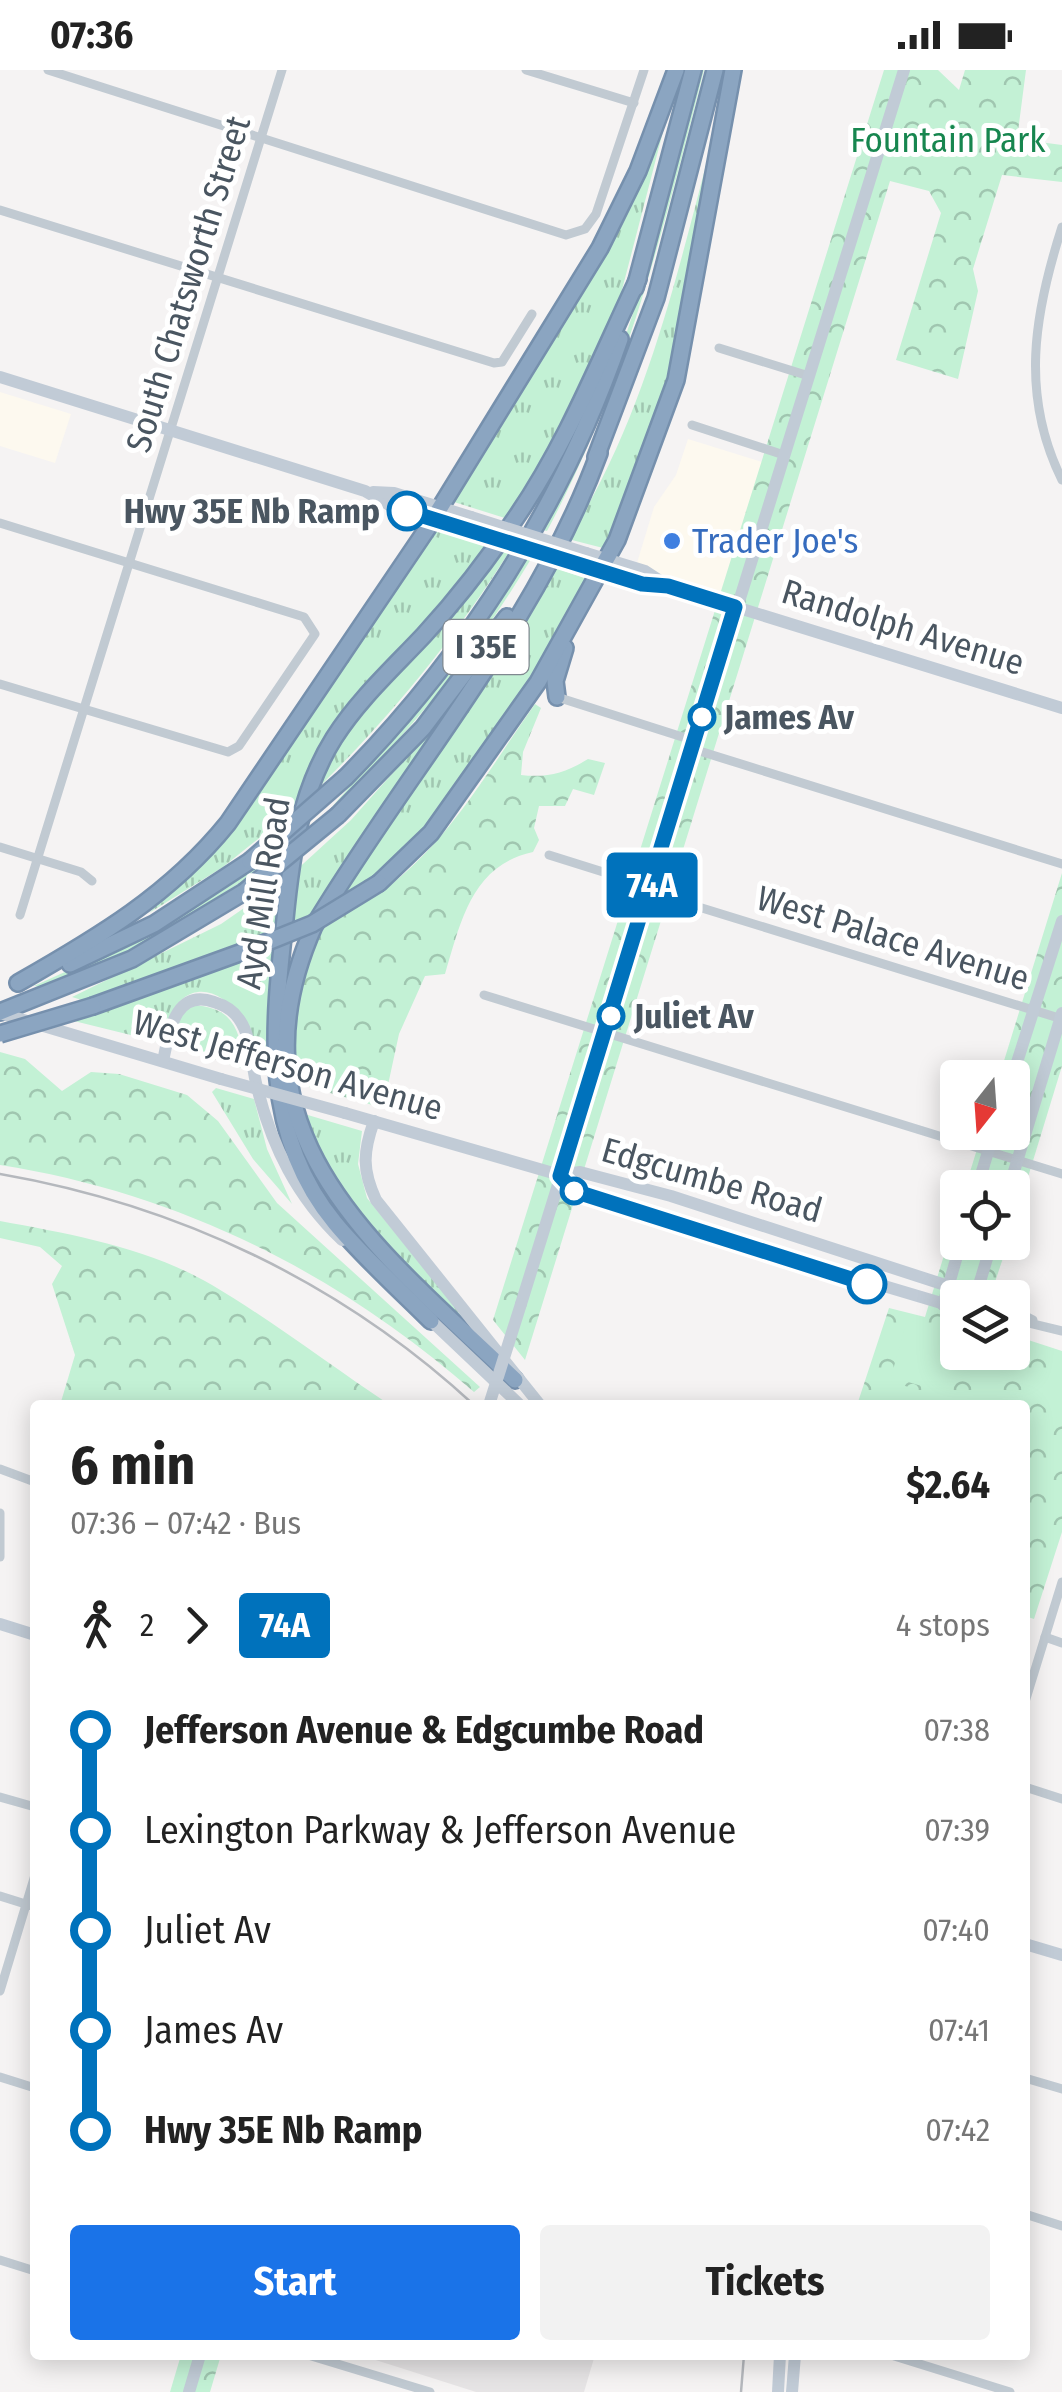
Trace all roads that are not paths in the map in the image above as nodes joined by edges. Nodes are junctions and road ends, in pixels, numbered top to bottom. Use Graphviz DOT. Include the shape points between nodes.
graph roads {
  1 [pos="48,70"];
  2 [pos="282,70"];
  3 [pos="526,70"];
  4 [pos="644,70"];
  5 [pos="676,70"];
  6 [pos="693,70"];
  7 [pos="715,70"];
  8 [pos="733,70"];
  9 [pos="904,70"];
  10 [pos="634,104"];
  11 [pos="261,138"];
  12 [pos="0,210"];
  13 [pos="1062,227"];
  14 [pos="219,276"];
  15 [pos="638,279"];
  16 [pos="532,314"];
  17 [pos="719,348"];
  18 [pos="809,376"];
  19 [pos="0,377"];
  20 [pos="692,425"];
  21 [pos="172,429"];
  22 [pos="599,452"];
  23 [pos="784,455"];
  24 [pos="1062,480"];
  25 [pos="437,514"];
  26 [pos="0,523"];
  27 [pos="132,563"];
  28 [pos="602,565"];
  29 [pos="735,607"];
  30 [pos="570,629"];
  31 [pos="0,684"];
  32 [pos="562,699"];
  33 [pos="1062,708"];
  34 [pos="85,710"];
  35 [pos="694,745"];
  36 [pos="0,847"];
  37 [pos="549,855"];
  38 [pos="38,858"];
  39 [pos="1062,864"];
  40 [pos="92,880"];
  41 [pos="650,890"];
  42 [pos="20,915"];
  43 [pos="1062,921"];
  44 [pos="18,983"];
  45 [pos="0,989"];
  46 [pos="484,995"];
  47 [pos="1034,1010"];
  48 [pos="0,1012"];
  49 [pos="1062,1017"];
  50 [pos="0,1034"];
  51 [pos="605,1034"];
  52 [pos="1018,1060"];
  53 [pos="163,1061"];
  54 [pos="374,1121"];
  55 [pos="988,1151"];
  56 [pos="1018,1160"];
  57 [pos="983,1170"];
  58 [pos="1015,1170"];
  59 [pos="1062,1174"];
  60 [pos="560,1176"];
  61 [pos="940,1281"];
  62 [pos="940,1304"];
  63 [pos="1030,1319"];
  64 [pos="431,1320"];
  65 [pos="1030,1322"];
  66 [pos="1040,1324"];
  67 [pos="1062,1331"];
  68 [pos="515,1380"];
  69 [pos="491,1400"];
  70 [pos="515,1400"];
  71 [pos="535,1400"];
  72 [pos="0,1469"];
  73 [pos="30,1480"];
  74 [pos="0,1513"];
  75 [pos="0,1557"];
  76 [pos="1062,1582"];
  77 [pos="0,1624"];
  78 [pos="30,1633"];
  79 [pos="1045,1637"];
  80 [pos="1062,1643"];
  81 [pos="1030,1686"];
  82 [pos="1030,1789"];
  83 [pos="0,1796"];
  84 [pos="1062,1799"];
  85 [pos="30,1806"];
  86 [pos="0,1896"];
  87 [pos="30,1906"];
  88 [pos="30,1909"];
  89 [pos="1030,1945"];
  90 [pos="1062,1955"];
  91 [pos="0,1991"];
  92 [pos="0,2076"];
  93 [pos="1030,2080"];
  94 [pos="30,2086"];
  95 [pos="1062,2090"];
  96 [pos="1030,2216"];
  97 [pos="1062,2226"];
  98 [pos="0,2260"];
  99 [pos="30,2269"];
  100 [pos="199,2360"];
  101 [pos="324,2360"];
  102 [pos="780,2360"];
  103 [pos="795,2360"];
  104 [pos="907,2360"];
  105 [pos="189,2392"];
  106 [pos="430,2392"];
  107 [pos="778,2392"];
  108 [pos="792,2392"];
  109 [pos="1010,2392"];
  1 -- 11 [label="street"];
  2 -- 11 [label="street, South Chatsworth Street"];
  3 -- 10 [label="street"];
  4 -- 10 [label="street"];
  5 -- 25 [label="highway" via="600,248"];
  6 -- 15 [label="highway, I 35E"];
  7 -- 22 [label="highway, I 35E" via="656,298"];
  8 -- 28 [label="highway" via="676,380 642,481"];
  9 -- 18 [label="street"];
  10 -- 11 [label="street" via="606,192 576,235"];
  11 -- 14 [label="street, South Chatsworth Street"];
  12 -- 14 [label="street"];
  13 -- 24 [label="street" via="1038,308 1033,362 1040,419"];
  14 -- 16 [label="street" via="494,362 502,362"];
  14 -- 21 [label="street, South Chatsworth Street"];
  15 -- 44 [label="highway, I 35E, bridge" via="592,413 514,565 415,702 346,776 250,861 154,924"];
  15 -- 64 [label="highway, Ayd Mill Road" via="520,512 471,580 360,704 326,751 304,800 289,876 272,1046 288,1138 333,1221"];
  17 -- 18 [label="street"];
  18 -- 23 [label="street"];
  19 -- 21 [label="street, Randolph Avenue"];
  20 -- 23 [label="street"];
  21 -- 25 [label="street, Randolph Avenue" via="365,491 391,506"];
  21 -- 27 [label="street, South Chatsworth Street"];
  22 -- 48 [label="highway, I 35E, bridge" via="533,576 479,656 413,739 338,815 244,892 162,944"];
  22 -- 68 [label="highway" via="578,510 525,604 314,926 289,1020 297,1114 334,1195 387,1257"];
  23 -- 29 [label="street"];
  25 -- 28 [label="street, Randolph Avenue, bridge"];
  25 -- 44 [label="highway" via="211,844 142,908"];
  26 -- 27 [label="street"];
  27 -- 34 [label="street, South Chatsworth Street"];
  27 -- 34 [label="street" via="304,617 314,627 313,639 239,746 228,752"];
  28 -- 29 [label="street, Randolph Avenue" via="645,572"];
  28 -- 30 [label="highway"];
  29 -- 33 [label="street, Randolph Avenue"];
  29 -- 35 [label="street"];
  30 -- 32 [label="highway" via="555,681"];
  30 -- 50 [label="highway, bridge" via="431,833 379,883 312,924 245,951"];
  31 -- 34 [label="street"];
  32 -- 35 [label="street"];
  34 -- 38 [label="street, South Chatsworth Street"];
  35 -- 39 [label="street"];
  35 -- 41 [label="street"];
  36 -- 38 [label="street"];
  37 -- 41 [label="street, West Palace Avenue"];
  38 -- 40 [label="street"];
  38 -- 42 [label="street, South Chatsworth Street"];
  41 -- 47 [label="street, West Palace Avenue"];
  41 -- 51 [label="street"];
  43 -- 47 [label="street"];
  44 -- 45 [label="highway, I 35E"];
  46 -- 51 [label="street"];
  47 -- 49 [label="street, West Palace Avenue"];
  47 -- 52 [label="street"];
  48 -- 53 [label="street, West Jefferson Avenue"];
  49 -- 56 [label="street"];
  51 -- 55 [label="street"];
  51 -- 60 [label="street"];
  53 -- 54 [label="street, West Jefferson Avenue, bridge"];
  53 -- 64 [label="street" via="171,1024 188,1002 205,999 234,1013 245,1032 267,1128 296,1184 327,1226"];
  54 -- 60 [label="street, West Jefferson Avenue"];
  54 -- 68 [label="street" via="364,1151 376,1200"];
  55 -- 56 [label="street"];
  55 -- 57 [label="street"];
  56 -- 58 [label="street"];
  56 -- 59 [label="street"];
  60 -- 61 [label="street, Edgcumbe Road" via="580,1172 671,1196"];
  60 -- 62 [label="street, Edgcumbe Road" via="574,1191 639,1213"];
  60 -- 69 [label="street, bridge"];
  63 -- 66 [label="street"];
  64 -- 70 [label="street, Ayd Mill Road"];
  65 -- 66 [label="street"];
  66 -- 67 [label="street"];
  68 -- 71 [label="street"];
  72 -- 73 [label="street"];
  74 -- 75 [label="street"];
  76 -- 79 [label="street"];
  77 -- 78 [label="street"];
  79 -- 80 [label="street"];
  79 -- 81 [label="street"];
  82 -- 84 [label="street"];
  83 -- 85 [label="street"];
  86 -- 87 [label="street"];
  88 -- 91 [label="street"];
  89 -- 90 [label="street"];
  92 -- 94 [label="street"];
  93 -- 95 [label="street"];
  96 -- 97 [label="street"];
  98 -- 99 [label="street"];
  100 -- 105 [label="street"];
  101 -- 106 [label="street"];
  102 -- 107 [label="street"];
  103 -- 108 [label="street"];
  104 -- 109 [label="street"];
}
